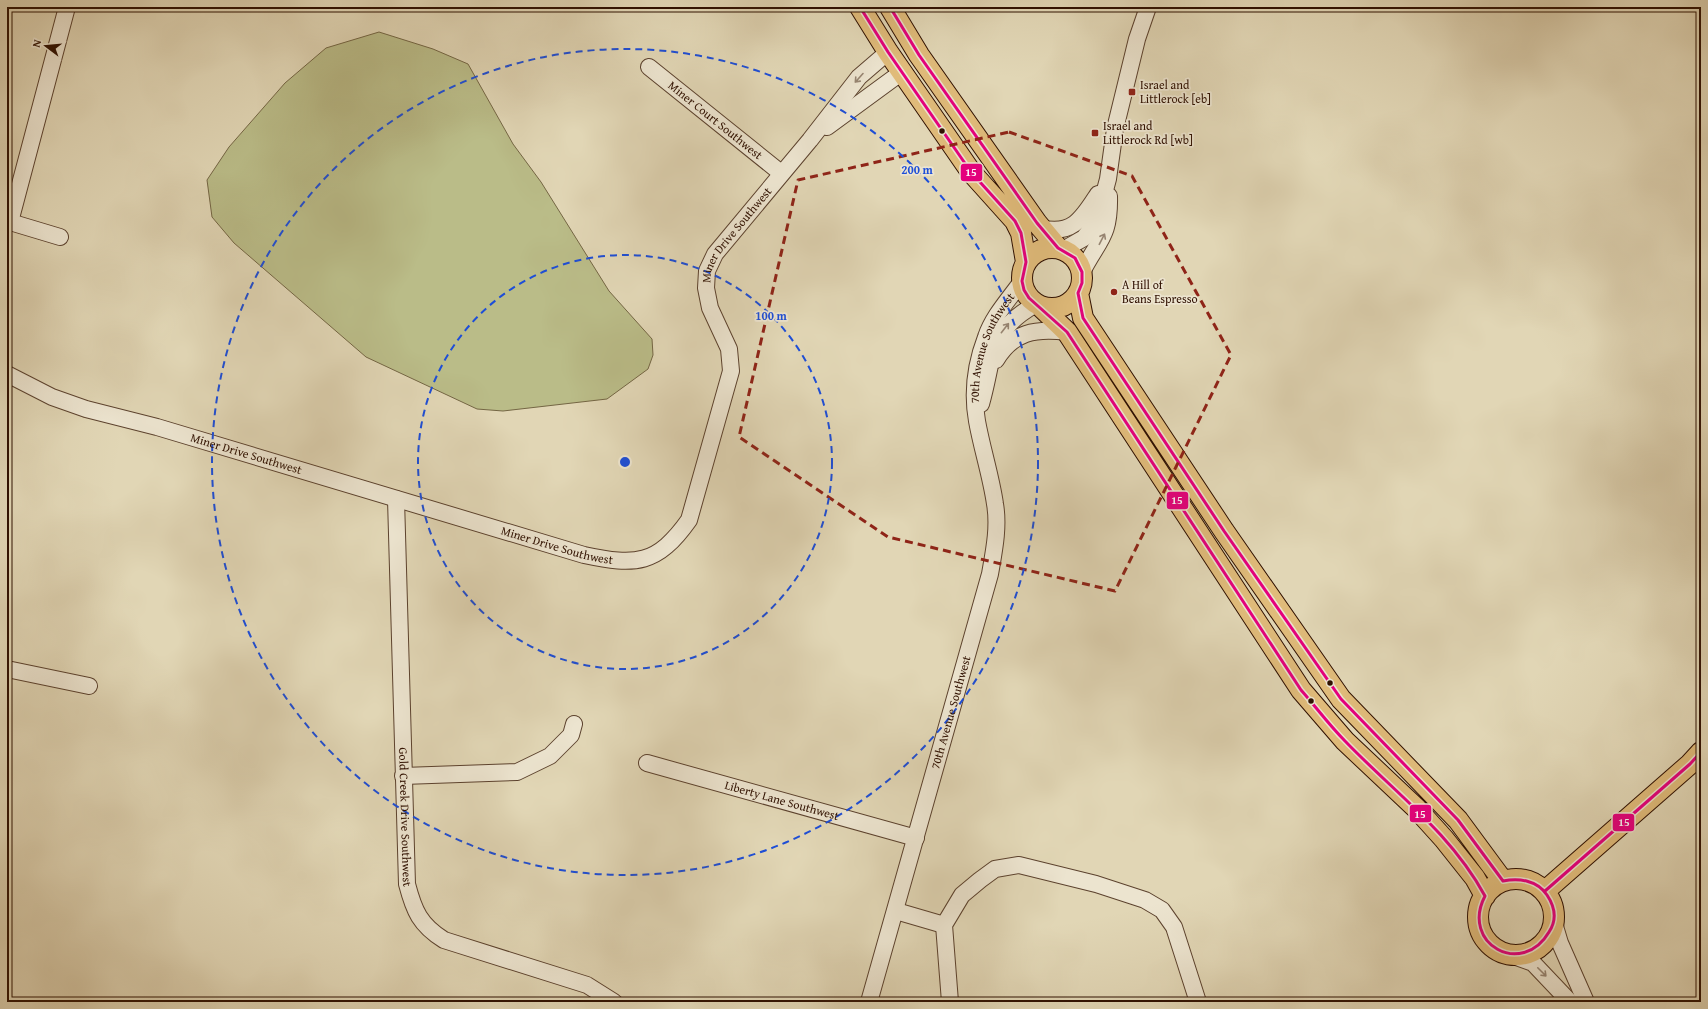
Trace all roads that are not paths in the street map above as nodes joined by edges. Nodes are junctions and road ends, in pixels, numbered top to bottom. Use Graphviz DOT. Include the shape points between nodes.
graph roads {
  1 [pos="67,7"];
  2 [pos="860,7"];
  3 [pos="890,7"];
  4 [pos="1148,7"];
  5 [pos="888,52"];
  6 [pos="649,67"];
  7 [pos="902,72"];
  8 [pos="810,140"];
  9 [pos="781,173"];
  10 [pos="1108,179"];
  11 [pos="1042,228"];
  12 [pos="60,237"];
  13 [pos="1060,249"];
  14 [pos="1024,271"];
  15 [pos="1082,272"];
  16 [pos="1078,293"];
  17 [pos="1038,305"];
  18 [pos="1066,332"];
  19 [pos="990,370"];
  20 [pos="7,374"];
  21 [pos="977,420"];
  22 [pos="396,499"];
  23 [pos="7,669"];
  24 [pos="89,686"];
  25 [pos="574,724"];
  26 [pos="1701,752"];
  27 [pos="648,763"];
  28 [pos="403,776"];
  29 [pos="916,838"];
  30 [pos="1503,881"];
  31 [pos="1545,892"];
  32 [pos="1485,896"];
  33 [pos="896,911"];
  34 [pos="1554,923"];
  35 [pos="944,925"];
  36 [pos="1508,954"];
  37 [pos="614,1002"];
  38 [pos="869,1002"];
  39 [pos="950,1002"];
  40 [pos="1198,1002"];
  41 [pos="1570,1002"];
  42 [pos="1586,1002"];
  1 -- 12 [label="street" via="10,222"];
  2 -- 5 [label="main road"];
  3 -- 11 [label="main road" via="919,55"];
  4 -- 10 [label="street" via="1137,39 1115,129"];
  5 -- 7 [label="main road"];
  5 -- 8 [label="street, Miner Drive Southwest, one-way" via="859,77"];
  6 -- 9 [label="street, Miner Court Southwest"];
  7 -- 8 [label="street, Miner Drive Southwest"];
  7 -- 14 [label="main road" via="971,172 1015,221 1021,233"];
  8 -- 9 [label="street, Miner Drive Southwest"];
  9 -- 22 [label="street, Miner Drive Southwest" via="715,254 707,271 706,288 710,308 729,349 731,371 689,520 676,538 661,552 627,562 610,561"];
  10 -- 11 [label="street" via="1079,221 1059,230"];
  10 -- 13 [label="street" via="1095,223 1084,238"];
  15 -- 10 [label="street, one-way" via="1107,228"];
  11 -- 13 [label="main road"];
  13 -- 14 [label="main road" via="1040,250 1032,255"];
  13 -- 15 [label="main road" via="1075,258"];
  14 -- 17 [label="main road" via="1029,298"];
  14 -- 21 [label="street, 70th Avenue Southwest" via="986,335 975,382"];
  15 -- 16 [label="main road" via="1082,283"];
  16 -- 17 [label="main road" via="1061,307"];
  16 -- 30 [label="main road" via="1083,318 1224,531 1341,699 1458,820"];
  17 -- 18 [label="main road"];
  19 -- 17 [label="street, 70th Avenue Southwest, one-way" via="992,352 1005,327 1022,312"];
  18 -- 19 [label="street" via="1049,330 1022,335 1004,347"];
  18 -- 32 [label="main road" via="1301,690 1345,741 1410,802 1444,839 1475,878"];
  19 -- 21 [label="street, 70th Avenue Southwest"];
  20 -- 22 [label="street, Miner Drive Southwest" via="52,397 86,409 157,427"];
  21 -- 29 [label="street, 70th Avenue Southwest" via="996,506 995,547 990,574"];
  22 -- 28 [label="street, Gold Creek Drive Southwest"];
  23 -- 24 [label="street"];
  25 -- 28 [label="street" via="571,735 550,756 517,772"];
  26 -- 31 [label="main road"];
  27 -- 29 [label="street, Liberty Lane Southwest"];
  28 -- 37 [label="street, Gold Creek Drive Southwest" via="407,884 412,906 420,920 429,929 454,944 587,985"];
  29 -- 33 [label="street, 70th Avenue Southwest"];
  30 -- 31 [label="main road" via="1525,880 1536,884"];
  30 -- 32 [label="main road"];
  31 -- 34 [label="main road" via="1552,906"];
  32 -- 36 [label="main road" via="1479,909 1479,924 1484,937 1494,948"];
  33 -- 35 [label="street"];
  33 -- 38 [label="street, 70th Avenue Southwest"];
  34 -- 36 [label="main road" via="1548,937 1538,948 1523,954"];
  34 -- 42 [label="street"];
  35 -- 39 [label="street"];
  35 -- 40 [label="street" via="962,896 995,869 1019,866 1096,884 1145,900 1162,910 1174,927"];
  36 -- 41 [label="street, one-way" via="1534,963"];
}
